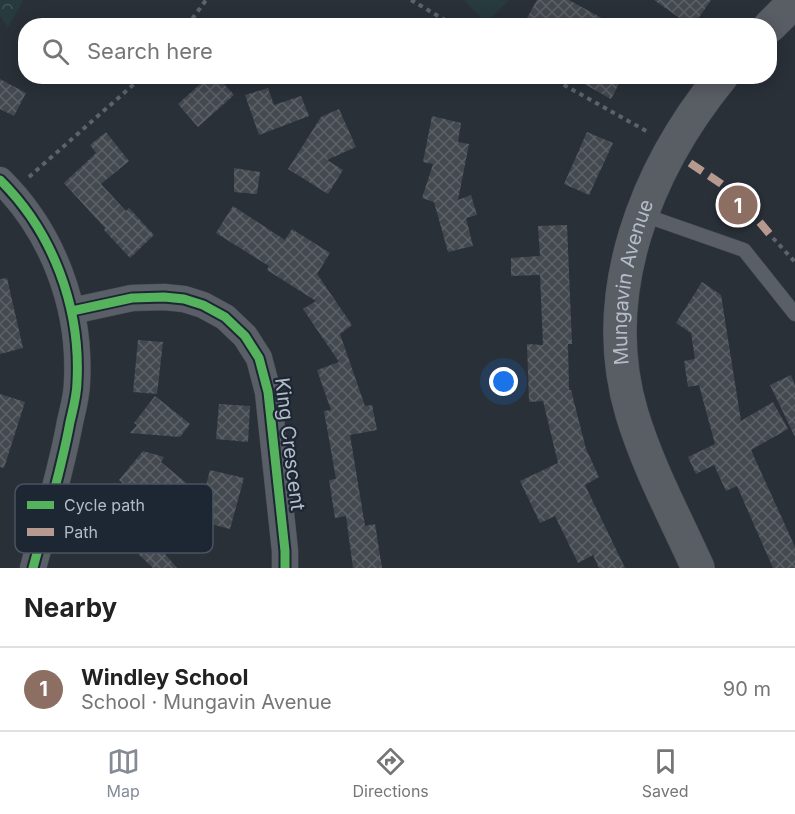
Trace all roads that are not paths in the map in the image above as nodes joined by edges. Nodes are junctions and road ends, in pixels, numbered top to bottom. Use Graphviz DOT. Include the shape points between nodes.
graph roads {
  1 [pos="795,3"];
  2 [pos="777,20"];
  3 [pos="716,84"];
  4 [pos="6,186"];
  5 [pos="641,214"];
  6 [pos="72,311"];
  7 [pos="795,314"];
  8 [pos="56,484"];
  9 [pos="37,553"];
  10 [pos="33,568"];
  11 [pos="285,568"];
  12 [pos="698,568"];
  1 -- 2 [label="main road"];
  3 -- 5 [label="main road, Mungavin Avenue" via="668,155"];
  4 -- 6 [label="street" via="38,225"];
  5 -- 7 [label="lane" via="744,250"];
  5 -- 12 [label="main road, Mungavin Avenue" via="627,267 621,313 624,382 651,465"];
  6 -- 8 [label="street" via="77,384"];
  6 -- 11 [label="street, King Crescent" via="132,298 184,299 225,317 245,336 259,358 268,392"];
  9 -- 10 [label="street"];
}
